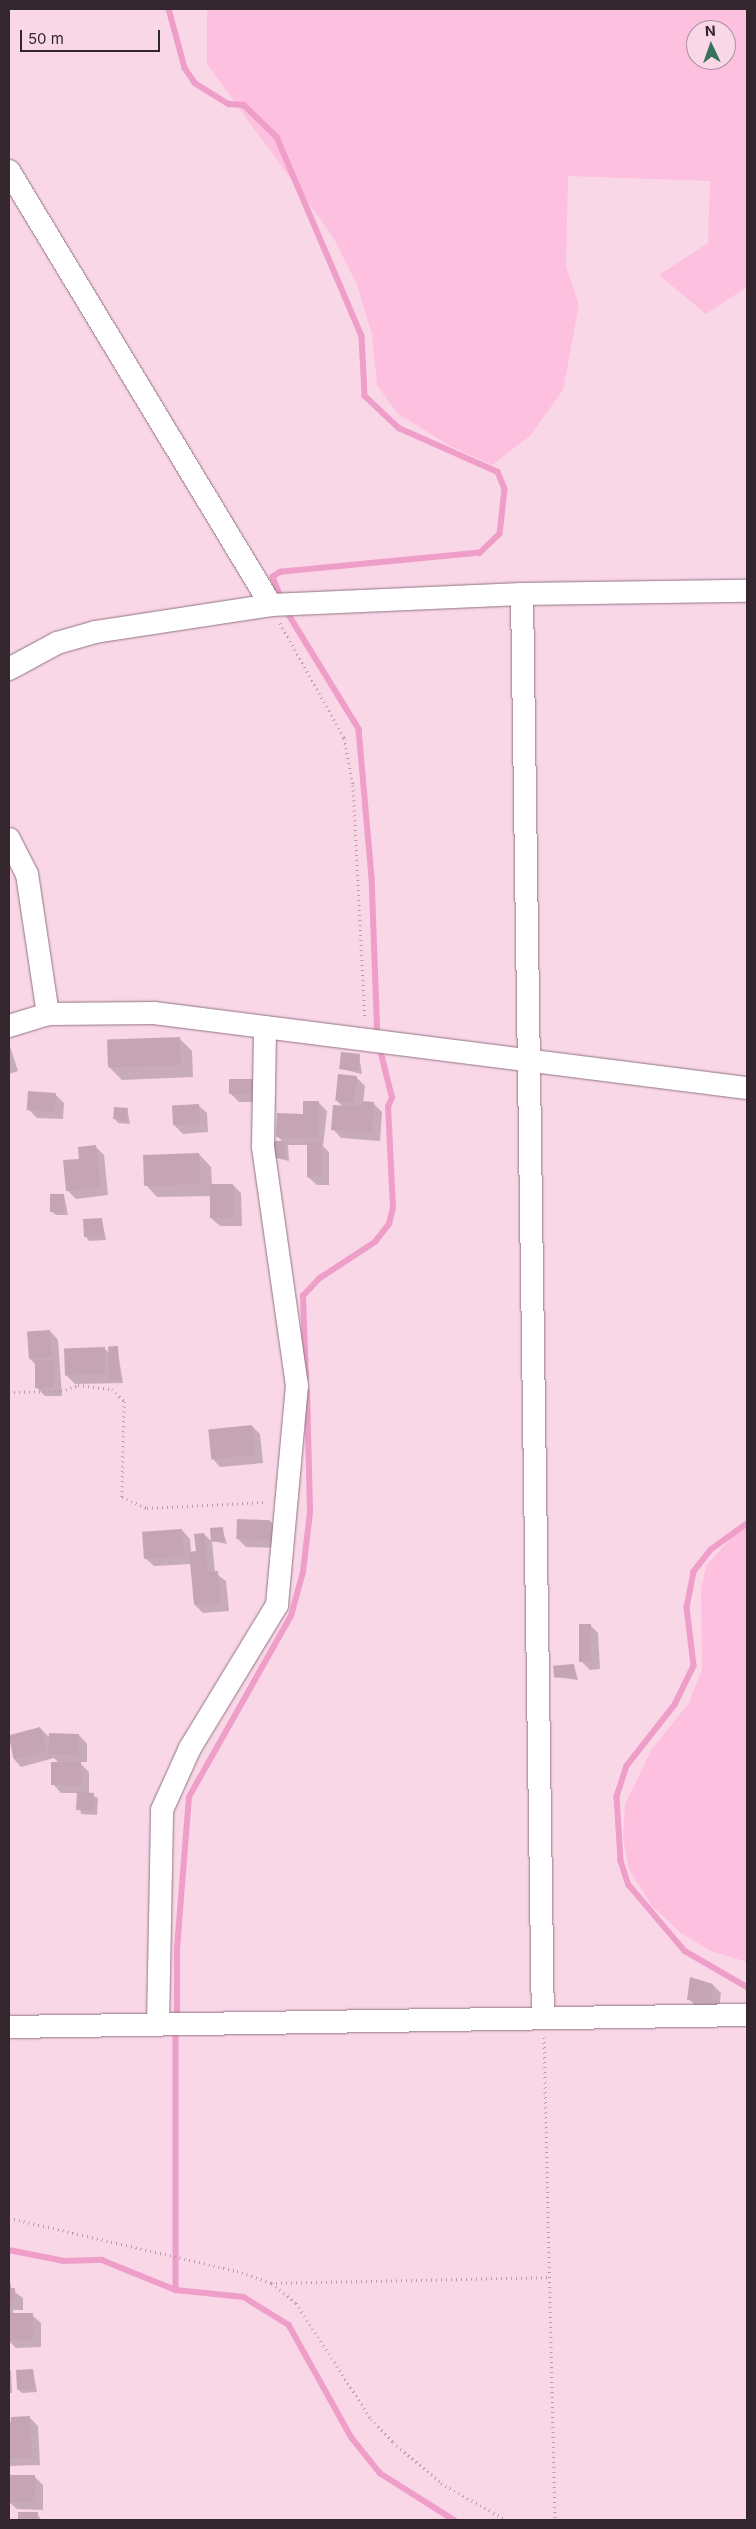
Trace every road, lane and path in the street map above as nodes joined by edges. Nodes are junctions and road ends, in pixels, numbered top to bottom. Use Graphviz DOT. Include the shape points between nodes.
graph roads {
  1 [pos="9,171"];
  2 [pos="747,591"];
  3 [pos="522,594"];
  4 [pos="271,605"];
  5 [pos="9,670"];
  6 [pos="9,839"];
  7 [pos="48,1014"];
  8 [pos="9,1026"];
  9 [pos="265,1027"];
  10 [pos="366,1042"];
  11 [pos="527,1060"];
  12 [pos="747,1088"];
  13 [pos="9,1392"];
  14 [pos="288,1501"];
  15 [pos="747,2015"];
  16 [pos="543,2018"];
  17 [pos="158,2024"];
  18 [pos="9,2027"];
  19 [pos="9,2218"];
  20 [pos="548,2278"];
  21 [pos="271,2283"];
  22 [pos="506,2520"];
  23 [pos="555,2520"];
  1 -- 4 [label="street"];
  2 -- 3 [label="street"];
  3 -- 4 [label="street"];
  3 -- 11 [label="street"];
  4 -- 5 [label="street" via="95,632 57,643"];
  4 -- 10 [label="path" via="344,738 353,785"];
  6 -- 7 [label="street" via="27,874"];
  7 -- 8 [label="street"];
  7 -- 9 [label="street" via="154,1013"];
  9 -- 10 [label="street"];
  9 -- 14 [label="street" via="263,1146 297,1386"];
  10 -- 11 [label="street"];
  11 -- 12 [label="street"];
  11 -- 16 [label="street"];
  13 -- 14 [label="path" via="61,1390 78,1385 112,1389 124,1401 122,1497 146,1508"];
  14 -- 17 [label="street" via="277,1604 190,1748 162,1810"];
  15 -- 16 [label="street"];
  16 -- 17 [label="street"];
  16 -- 20 [label="path"];
  17 -- 18 [label="street"];
  19 -- 21 [label="path" via="237,2271"];
  20 -- 21 [label="path"];
  20 -- 23 [label="path"];
  21 -- 22 [label="path" via="296,2303 371,2419 393,2442 441,2483"];
}
